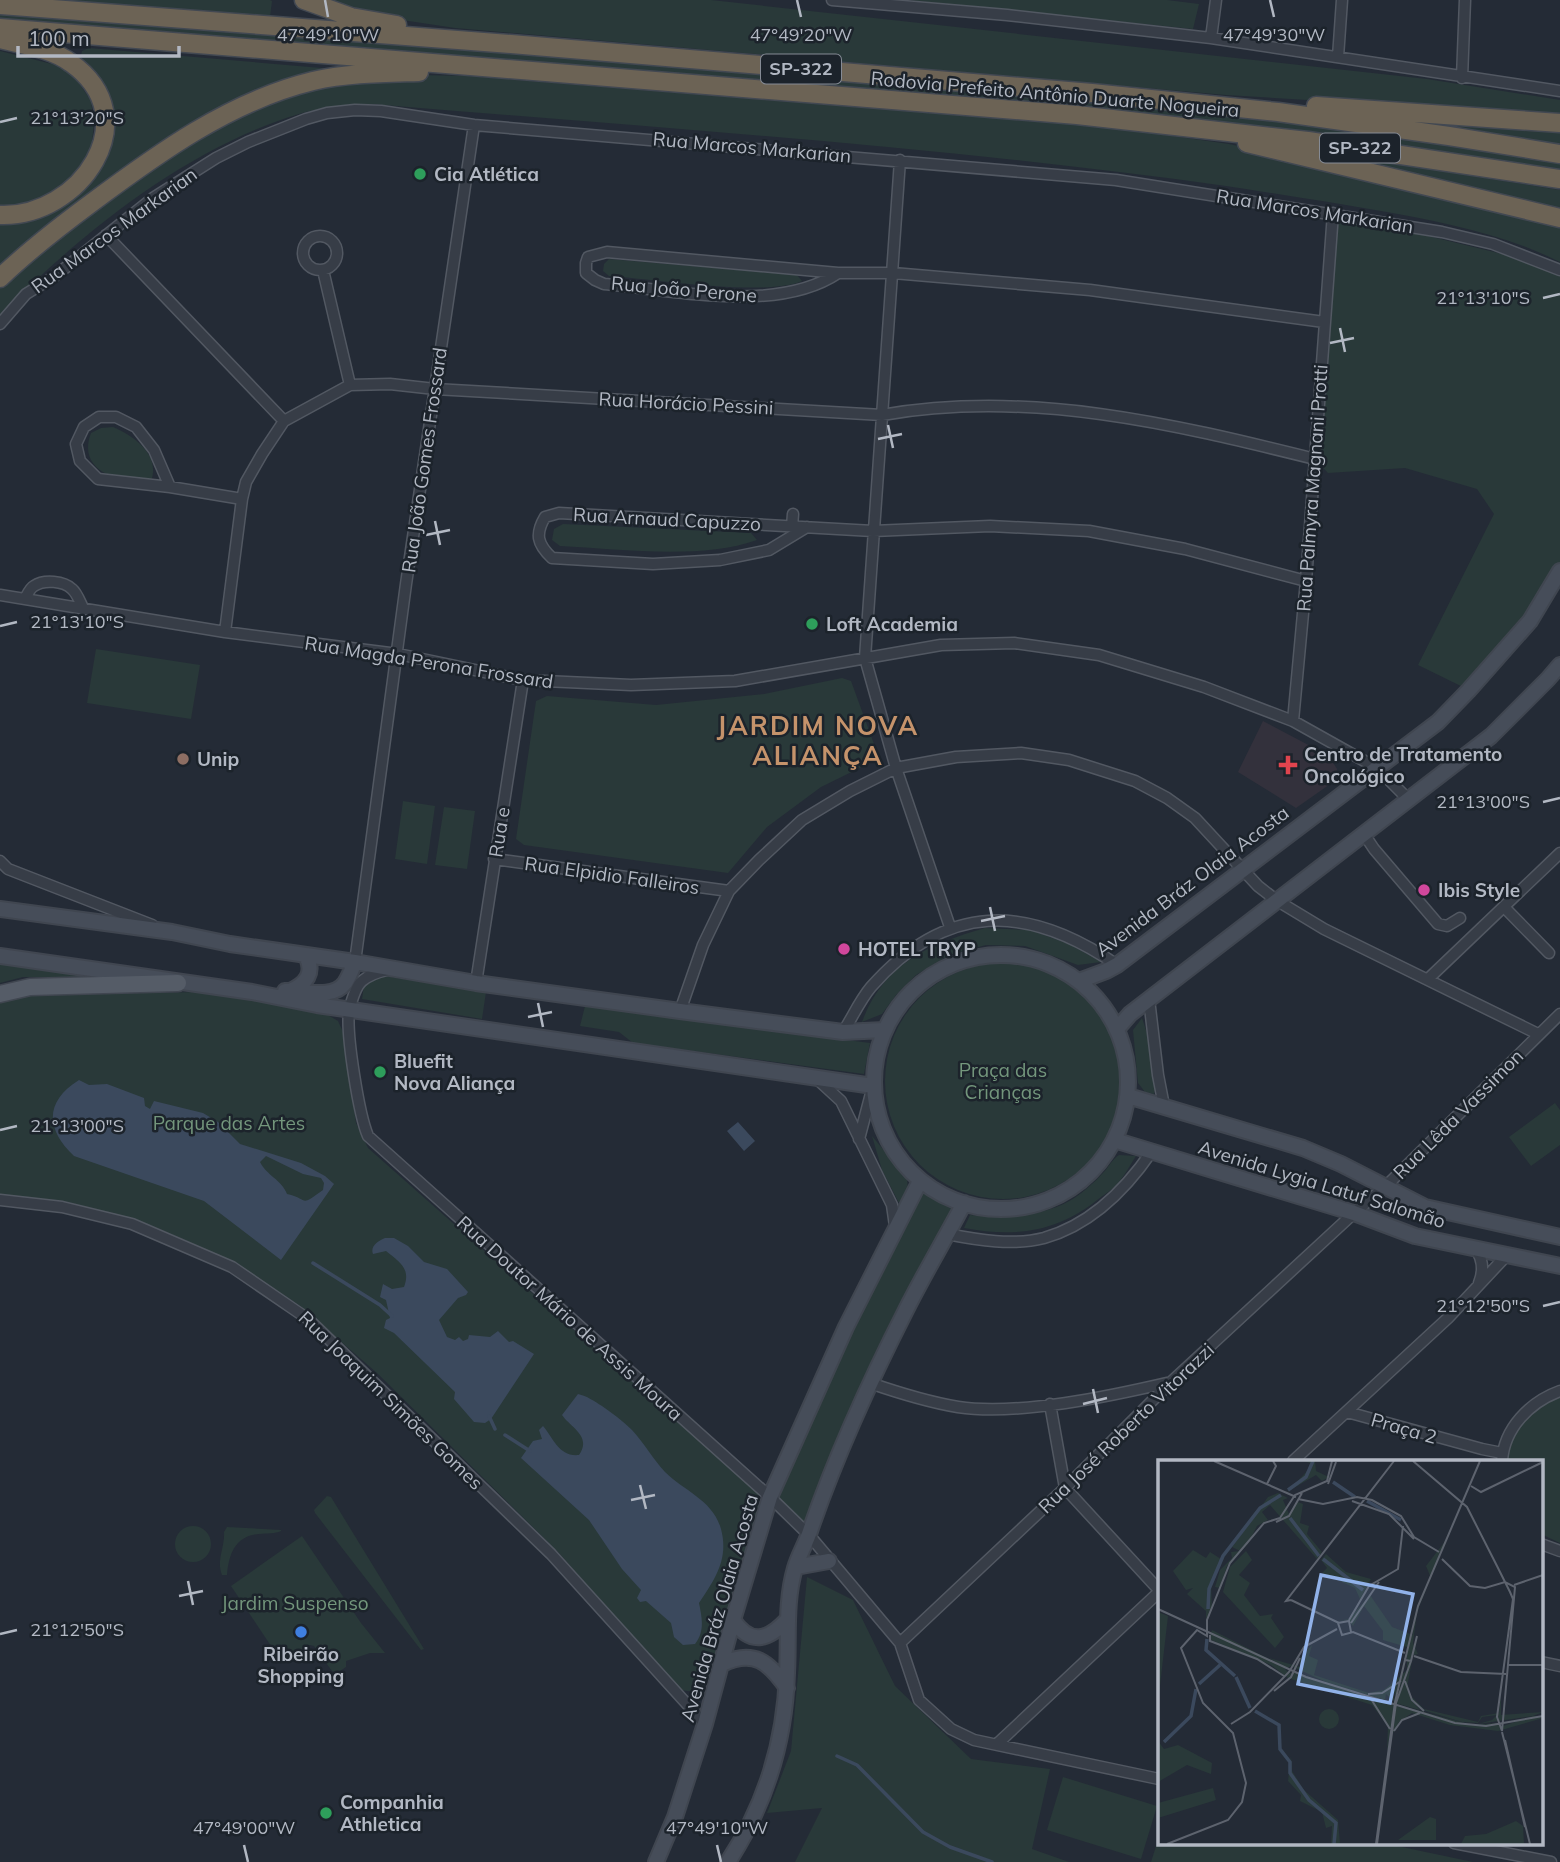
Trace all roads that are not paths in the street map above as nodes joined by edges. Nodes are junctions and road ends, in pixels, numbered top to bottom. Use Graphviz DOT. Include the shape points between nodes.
graph roads {
  1 [pos="304,0"];
  2 [pos="832,0"];
  3 [pos="1216,0"];
  4 [pos="1342,0"];
  5 [pos="1465,0"];
  6 [pos="0,5"];
  7 [pos="0,28"];
  8 [pos="1211,38"];
  9 [pos="0,39"];
  10 [pos="511,44"];
  11 [pos="1338,57"];
  12 [pos="518,70"];
  13 [pos="1462,78"];
  14 [pos="1560,91"];
  15 [pos="1164,100"];
  16 [pos="1158,123"];
  17 [pos="1560,123"];
  18 [pos="474,125"];
  19 [pos="1560,154"];
  20 [pos="900,160"];
  21 [pos="1560,179"];
  22 [pos="1333,213"];
  23 [pos="0,215"];
  24 [pos="1560,218"];
  25 [pos="106,235"];
  26 [pos="323,270"];
  27 [pos="1560,270"];
  28 [pos="838,273"];
  29 [pos="892,274"];
  30 [pos="0,278"];
  31 [pos="1324,322"];
  32 [pos="0,324"];
  33 [pos="350,385"];
  34 [pos="435,389"];
  35 [pos="882,415"];
  36 [pos="284,421"];
  37 [pos="1315,459"];
  38 [pos="170,487"];
  39 [pos="242,499"];
  40 [pos="793,514"];
  41 [pos="792,527"];
  42 [pos="807,527"];
  43 [pos="873,531"];
  44 [pos="1560,571"];
  45 [pos="1306,581"];
  46 [pos="0,595"];
  47 [pos="25,599"];
  48 [pos="83,608"];
  49 [pos="225,632"];
  50 [pos="398,654"];
  51 [pos="865,658"];
  52 [pos="1560,664"];
  53 [pos="523,680"];
  54 [pos="1293,721"];
  55 [pos="896,768"];
  56 [pos="1377,768"];
  57 [pos="1409,800"];
  58 [pos="1364,834"];
  59 [pos="1560,853"];
  60 [pos="494,859"];
  61 [pos="0,861"];
  62 [pos="1242,868"];
  63 [pos="729,891"];
  64 [pos="1276,900"];
  65 [pos="1504,907"];
  66 [pos="0,909"];
  67 [pos="1460,918"];
  68 [pos="950,927"];
  69 [pos="172,932"];
  70 [pos="1549,953"];
  71 [pos="0,956"];
  72 [pos="306,956"];
  73 [pos="355,962"];
  74 [pos="1117,965"];
  75 [pos="391,969"];
  76 [pos="1428,979"];
  77 [pos="1079,981"];
  78 [pos="178,983"];
  79 [pos="476,984"];
  80 [pos="290,991"];
  81 [pos="252,992"];
  82 [pos="0,994"];
  83 [pos="1149,999"];
  84 [pos="349,1009"];
  85 [pos="680,1012"];
  86 [pos="1560,1014"];
  87 [pos="1117,1029"];
  88 [pos="884,1030"];
  89 [pos="843,1032"];
  90 [pos="1538,1034"];
  91 [pos="816,1078"];
  92 [pos="873,1086"];
  93 [pos="1128,1096"];
  94 [pos="1164,1107"];
  95 [pos="859,1139"];
  96 [pos="1114,1140"];
  97 [pos="1152,1151"];
  98 [pos="920,1181"];
  99 [pos="1385,1187"];
  100 [pos="0,1200"];
  101 [pos="964,1203"];
  102 [pos="1353,1213"];
  103 [pos="895,1226"];
  104 [pos="947,1234"];
  105 [pos="1560,1237"];
  106 [pos="1476,1249"];
  107 [pos="1507,1255"];
  108 [pos="1527,1259"];
  109 [pos="1560,1266"];
  110 [pos="1560,1276"];
  111 [pos="1476,1290"];
  112 [pos="1171,1382"];
  113 [pos="870,1383"];
  114 [pos="1560,1391"];
  115 [pos="1051,1404"];
  116 [pos="1347,1412"];
  117 [pos="1502,1457"];
  118 [pos="1294,1460"];
  119 [pos="1065,1488"];
  120 [pos="771,1497"];
  121 [pos="809,1535"];
  122 [pos="1542,1544"];
  123 [pos="1560,1552"];
  124 [pos="829,1561"];
  125 [pos="796,1567"];
  126 [pos="1158,1590"];
  127 [pos="1158,1592"];
  128 [pos="733,1620"];
  129 [pos="787,1620"];
  130 [pos="900,1643"];
  131 [pos="1542,1662"];
  132 [pos="722,1664"];
  133 [pos="1560,1666"];
  134 [pos="787,1688"];
  135 [pos="705,1724"];
  136 [pos="997,1744"];
  137 [pos="1158,1779"];
  138 [pos="1459,1844"];
  139 [pos="656,1862"];
  140 [pos="728,1862"];
  141 [pos="1550,1862"];
  1 -- 10 [label="highway" via="351,17"];
  2 -- 8 [label="street"];
  3 -- 8 [label="street"];
  4 -- 11 [label="street"];
  5 -- 13 [label="street"];
  6 -- 10 [label="highway, Rodovia Prefeito Antônio Duarte Nogueira / SP-322"];
  7 -- 12 [label="highway, Rodovia Prefeito Antônio Duarte Nogueira / SP-322"];
  8 -- 11 [label="street"];
  9 -- 23 [label="highway" via="72,63 97,93 104,126 93,166 71,191 33,212"];
  10 -- 15 [label="highway, Rodovia Prefeito Antônio Duarte Nogueira / SP-322"];
  11 -- 13 [label="street"];
  12 -- 16 [label="highway, Rodovia Prefeito Antônio Duarte Nogueira / SP-322"];
  12 -- 30 [label="highway" via="358,75 315,81 264,99 165,150"];
  13 -- 14 [label="street"];
  15 -- 17 [label="highway"];
  15 -- 19 [label="highway, Rodovia Prefeito Antônio Duarte Nogueira / SP-322"];
  16 -- 21 [label="highway, Rodovia Prefeito Antônio Duarte Nogueira / SP-322"];
  16 -- 24 [label="highway"];
  18 -- 20 [label="street, Rua Marcos Markarian"];
  18 -- 25 [label="street, Rua Marcos Markarian" via="355,110 306,119 216,158"];
  18 -- 34 [label="street, Rua João Gomes Frossard"];
  20 -- 22 [label="street, Rua Marcos Markarian" via="1116,180"];
  20 -- 29 [label="street"];
  22 -- 27 [label="street, Rua Marcos Markarian" via="1493,244"];
  22 -- 31 [label="street, Rua Palmyra Magnani Protti"];
  25 -- 32 [label="street, Rua Marcos Markarian" via="26,294"];
  25 -- 36 [label="street"];
  26 -- 33 [label="street"];
  28 -- 28 [label="street, Rua João Perone" via="607,252 588,257 586,263 586,273 604,284 733,296 802,290"];
  28 -- 29 [label="street, Rua João Perone"];
  29 -- 31 [label="street, Rua João Perone" via="1090,290"];
  29 -- 35 [label="street"];
  31 -- 37 [label="street, Rua Palmyra Magnani Protti"];
  33 -- 34 [label="street, Rua Horácio Pessini"];
  33 -- 36 [label="street, Rua Horácio Pessini"];
  34 -- 35 [label="street, Rua Horácio Pessini"];
  34 -- 50 [label="street, Rua João Gomes Frossard"];
  35 -- 37 [label="street, Rua Horácio Pessini" via="966,405 1061,408 1162,423"];
  35 -- 43 [label="street"];
  36 -- 39 [label="street, Rua Horácio Pessini" via="261,454"];
  37 -- 45 [label="street, Rua Palmyra Magnani Protti"];
  38 -- 38 [label="street" via="98,479 80,461 76,444 84,427 99,417 116,417 136,427 154,450"];
  38 -- 39 [label="street"];
  39 -- 49 [label="street, Rua Horácio Pessini"];
  40 -- 41 [label="street"];
  41 -- 42 [label="street, Rua Arnaud Capuzzo"];
  41 -- 42 [label="street, Rua Arnaud Capuzzo" via="559,513 545,517 538,539 552,558 653,564 720,560 769,550"];
  42 -- 43 [label="street, Rua Arnaud Capuzzo"];
  43 -- 45 [label="street, Rua Arnaud Capuzzo" via="990,526 1089,531 1185,549"];
  43 -- 51 [label="street"];
  44 -- 56 [label="main road, Avenida Bráz Olaia Acosta" via="1530,621 1469,690 1437,722"];
  45 -- 54 [label="street, Rua Palmyra Magnani Protti"];
  46 -- 47 [label="street, Rua Magda Perona Frossard"];
  47 -- 48 [label="street, Rua Magda Perona Frossard"];
  47 -- 48 [label="street" via="33,586 58,582 75,591"];
  48 -- 49 [label="street, Rua Magda Perona Frossard"];
  49 -- 50 [label="street, Rua Magda Perona Frossard"];
  50 -- 53 [label="street, Rua Magda Perona Frossard"];
  50 -- 73 [label="street, Rua João Gomes Frossard"];
  51 -- 53 [label="street, Rua Magda Perona Frossard" via="735,681 631,685"];
  51 -- 54 [label="street, Rua Magda Perona Frossard" via="941,645 1014,643 1099,655 1204,687"];
  51 -- 55 [label="street"];
  52 -- 57 [label="main road" via="1497,730"];
  53 -- 60 [label="street, Rua e"];
  54 -- 56 [label="street, Rua Magda Perona Frossard"];
  55 -- 62 [label="street" via="956,757 1021,753 1069,760 1135,781 1167,798 1195,818"];
  55 -- 63 [label="street" via="802,820"];
  55 -- 68 [label="street"];
  56 -- 57 [label="street, Rua Magda Perona Frossard"];
  56 -- 62 [label="main road, Avenida Bráz Olaia Acosta"];
  57 -- 58 [label="main road"];
  58 -- 64 [label="main road"];
  58 -- 67 [label="street" via="1438,925 1447,926"];
  59 -- 65 [label="street"];
  60 -- 63 [label="street, Rua Elpidio Falleiros"];
  60 -- 79 [label="street, Rua e"];
  61 -- 69 [label="street" via="8,869"];
  62 -- 64 [label="street"];
  62 -- 74 [label="main road, Avenida Bráz Olaia Acosta"];
  63 -- 85 [label="street" via="703,945"];
  64 -- 76 [label="street" via="1324,929"];
  64 -- 83 [label="main road"];
  65 -- 70 [label="street"];
  65 -- 76 [label="street"];
  66 -- 69 [label="main road"];
  68 -- 74 [label="street" via="1024,921 1066,934"];
  68 -- 89 [label="street" via="906,952 869,989"];
  69 -- 72 [label="main road"];
  71 -- 78 [label="main road"];
  72 -- 73 [label="main road"];
  72 -- 80 [label="main road" via="309,975"];
  73 -- 75 [label="main road"];
  73 -- 80 [label="main road" via="338,989"];
  74 -- 77 [label="main road, Avenida Bráz Olaia Acosta"];
  75 -- 79 [label="main road"];
  75 -- 84 [label="street" via="360,982"];
  76 -- 90 [label="street"];
  77 -- 87 [label="main road" via="1104,1005"];
  77 -- 88 [label="main road" via="1050,964 1018,955 985,955 931,975 912,990"];
  78 -- 81 [label="main road"];
  78 -- 82 [label="main road" via="30,988"];
  79 -- 85 [label="main road"];
  80 -- 81 [label="main road"];
  81 -- 84 [label="main road"];
  83 -- 87 [label="main road"];
  83 -- 94 [label="street"];
  84 -- 91 [label="main road"];
  84 -- 120 [label="street, Rua Doutor Mário de Assis Moura" via="361,1116 368,1136"];
  85 -- 89 [label="main road"];
  86 -- 90 [label="street, Rua Lêda Vassimon"];
  87 -- 93 [label="main road" via="1129,1073"];
  88 -- 89 [label="main road"];
  88 -- 92 [label="main road"];
  90 -- 99 [label="street, Rua Lêda Vassimon"];
  91 -- 92 [label="main road"];
  91 -- 95 [label="street" via="841,1101"];
  92 -- 95 [label="street"];
  92 -- 98 [label="main road" via="886,1138"];
  93 -- 94 [label="main road, Avenida Lygia Latuf Salomão"];
  93 -- 96 [label="main road"];
  94 -- 99 [label="main road, Avenida Lygia Latuf Salomão" via="1303,1148"];
  95 -- 103 [label="street" via="892,1205"];
  96 -- 97 [label="main road, Avenida Lygia Latuf Salomão"];
  96 -- 101 [label="main road" via="1083,1179 1039,1203 989,1208"];
  97 -- 102 [label="main road, Avenida Lygia Latuf Salomão"];
  97 -- 104 [label="street" via="1118,1194 1083,1221 1044,1238 1007,1242"];
  98 -- 101 [label="main road"];
  98 -- 103 [label="main road, Avenida Bráz Olaia Acosta"];
  99 -- 102 [label="street, Rua Lêda Vassimon"];
  99 -- 105 [label="main road, Avenida Lygia Latuf Salomão" via="1436,1211"];
  100 -- 135 [label="street, Rua Joaquim Simões Gomes" via="62,1207 132,1224 232,1267 308,1319 551,1554"];
  101 -- 104 [label="main road"];
  102 -- 106 [label="main road, Avenida Lygia Latuf Salomão" via="1407,1234"];
  102 -- 112 [label="street, Rua José Roberto Vitorazzi"];
  103 -- 120 [label="main road, Avenida Bráz Olaia Acosta"];
  104 -- 113 [label="main road"];
  106 -- 107 [label="main road, Avenida Lygia Latuf Salomão"];
  106 -- 111 [label="street" via="1482,1266"];
  107 -- 108 [label="main road, Avenida Lygia Latuf Salomão"];
  107 -- 111 [label="street"];
  108 -- 109 [label="main road, Avenida Lygia Latuf Salomão"];
  108 -- 110 [label="main road" via="1540,1272"];
  111 -- 116 [label="street"];
  112 -- 115 [label="street"];
  112 -- 119 [label="street, Rua José Roberto Vitorazzi"];
  113 -- 115 [label="street" via="960,1408"];
  113 -- 121 [label="main road"];
  114 -- 117 [label="street" via="1525,1411 1511,1430"];
  115 -- 119 [label="street"];
  116 -- 117 [label="street, Praça 2"];
  116 -- 118 [label="street"];
  119 -- 126 [label="street"];
  119 -- 130 [label="street, Rua José Roberto Vitorazzi"];
  120 -- 121 [label="street, Rua Doutor Mário de Assis Moura"];
  120 -- 128 [label="main road, Avenida Bráz Olaia Acosta"];
  121 -- 124 [label="street, Rua Doutor Mário de Assis Moura"];
  121 -- 125 [label="main road"];
  122 -- 123 [label="street"];
  124 -- 125 [label="main road"];
  124 -- 130 [label="street, Rua Doutor Mário de Assis Moura"];
  125 -- 129 [label="main road"];
  127 -- 136 [label="street"];
  128 -- 129 [label="main road" via="746,1633 762,1637"];
  128 -- 132 [label="main road, Avenida Bráz Olaia Acosta"];
  129 -- 134 [label="main road"];
  130 -- 136 [label="street" via="919,1700 951,1730"];
  131 -- 133 [label="street"];
  132 -- 134 [label="main road" via="753,1658 772,1670"];
  132 -- 135 [label="main road, Avenida Bráz Olaia Acosta"];
  134 -- 140 [label="main road" via="765,1793"];
  135 -- 139 [label="main road, Avenida Bráz Olaia Acosta"];
  136 -- 137 [label="street"];
  138 -- 141 [label="street"];
}
